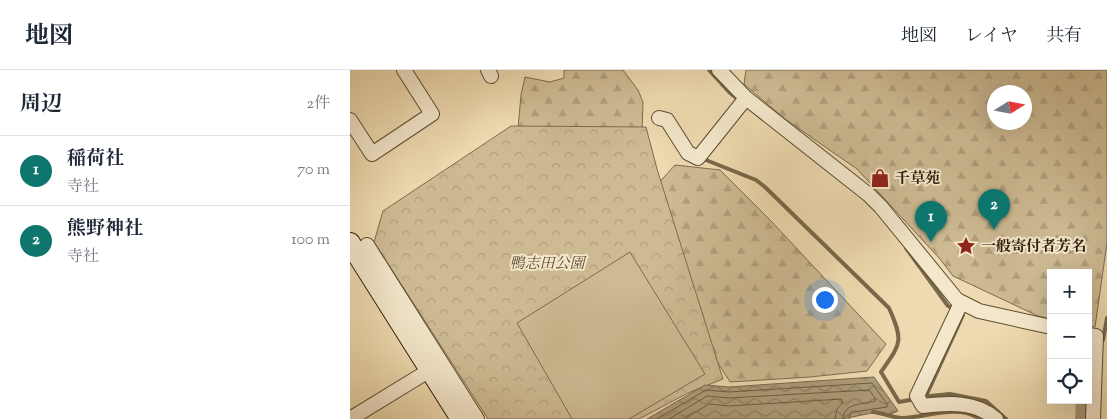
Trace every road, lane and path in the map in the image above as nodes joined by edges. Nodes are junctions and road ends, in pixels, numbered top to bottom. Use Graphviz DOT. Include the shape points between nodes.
graph roads {
  1 [pos="404,70"];
  2 [pos="719,70"];
  3 [pos="746,98"];
  4 [pos="659,118"];
  5 [pos="350,120"];
  6 [pos="358,244"];
  7 [pos="961,303"];
  8 [pos="1047,326"];
  9 [pos="1092,336"];
  10 [pos="430,370"];
  11 [pos="352,413"];
  12 [pos="461,419"];
  13 [pos="477,419"];
  14 [pos="996,419"];
  15 [pos="1093,419"];
  1 -- 5 [label="street" via="432,114 372,154"];
  2 -- 3 [label="street"];
  3 -- 4 [label="street" via="698,158 688,154 667,120"];
  3 -- 7 [label="street" via="869,195"];
  6 -- 10 [label="street"];
  6 -- 13 [label="street"];
  7 -- 8 [label="street" via="979,311"];
  7 -- 14 [label="street" via="917,396 923,406 959,404 986,411"];
  9 -- 15 [label="street" via="1096,336"];
  10 -- 11 [label="street"];
  10 -- 12 [label="street"];
}
